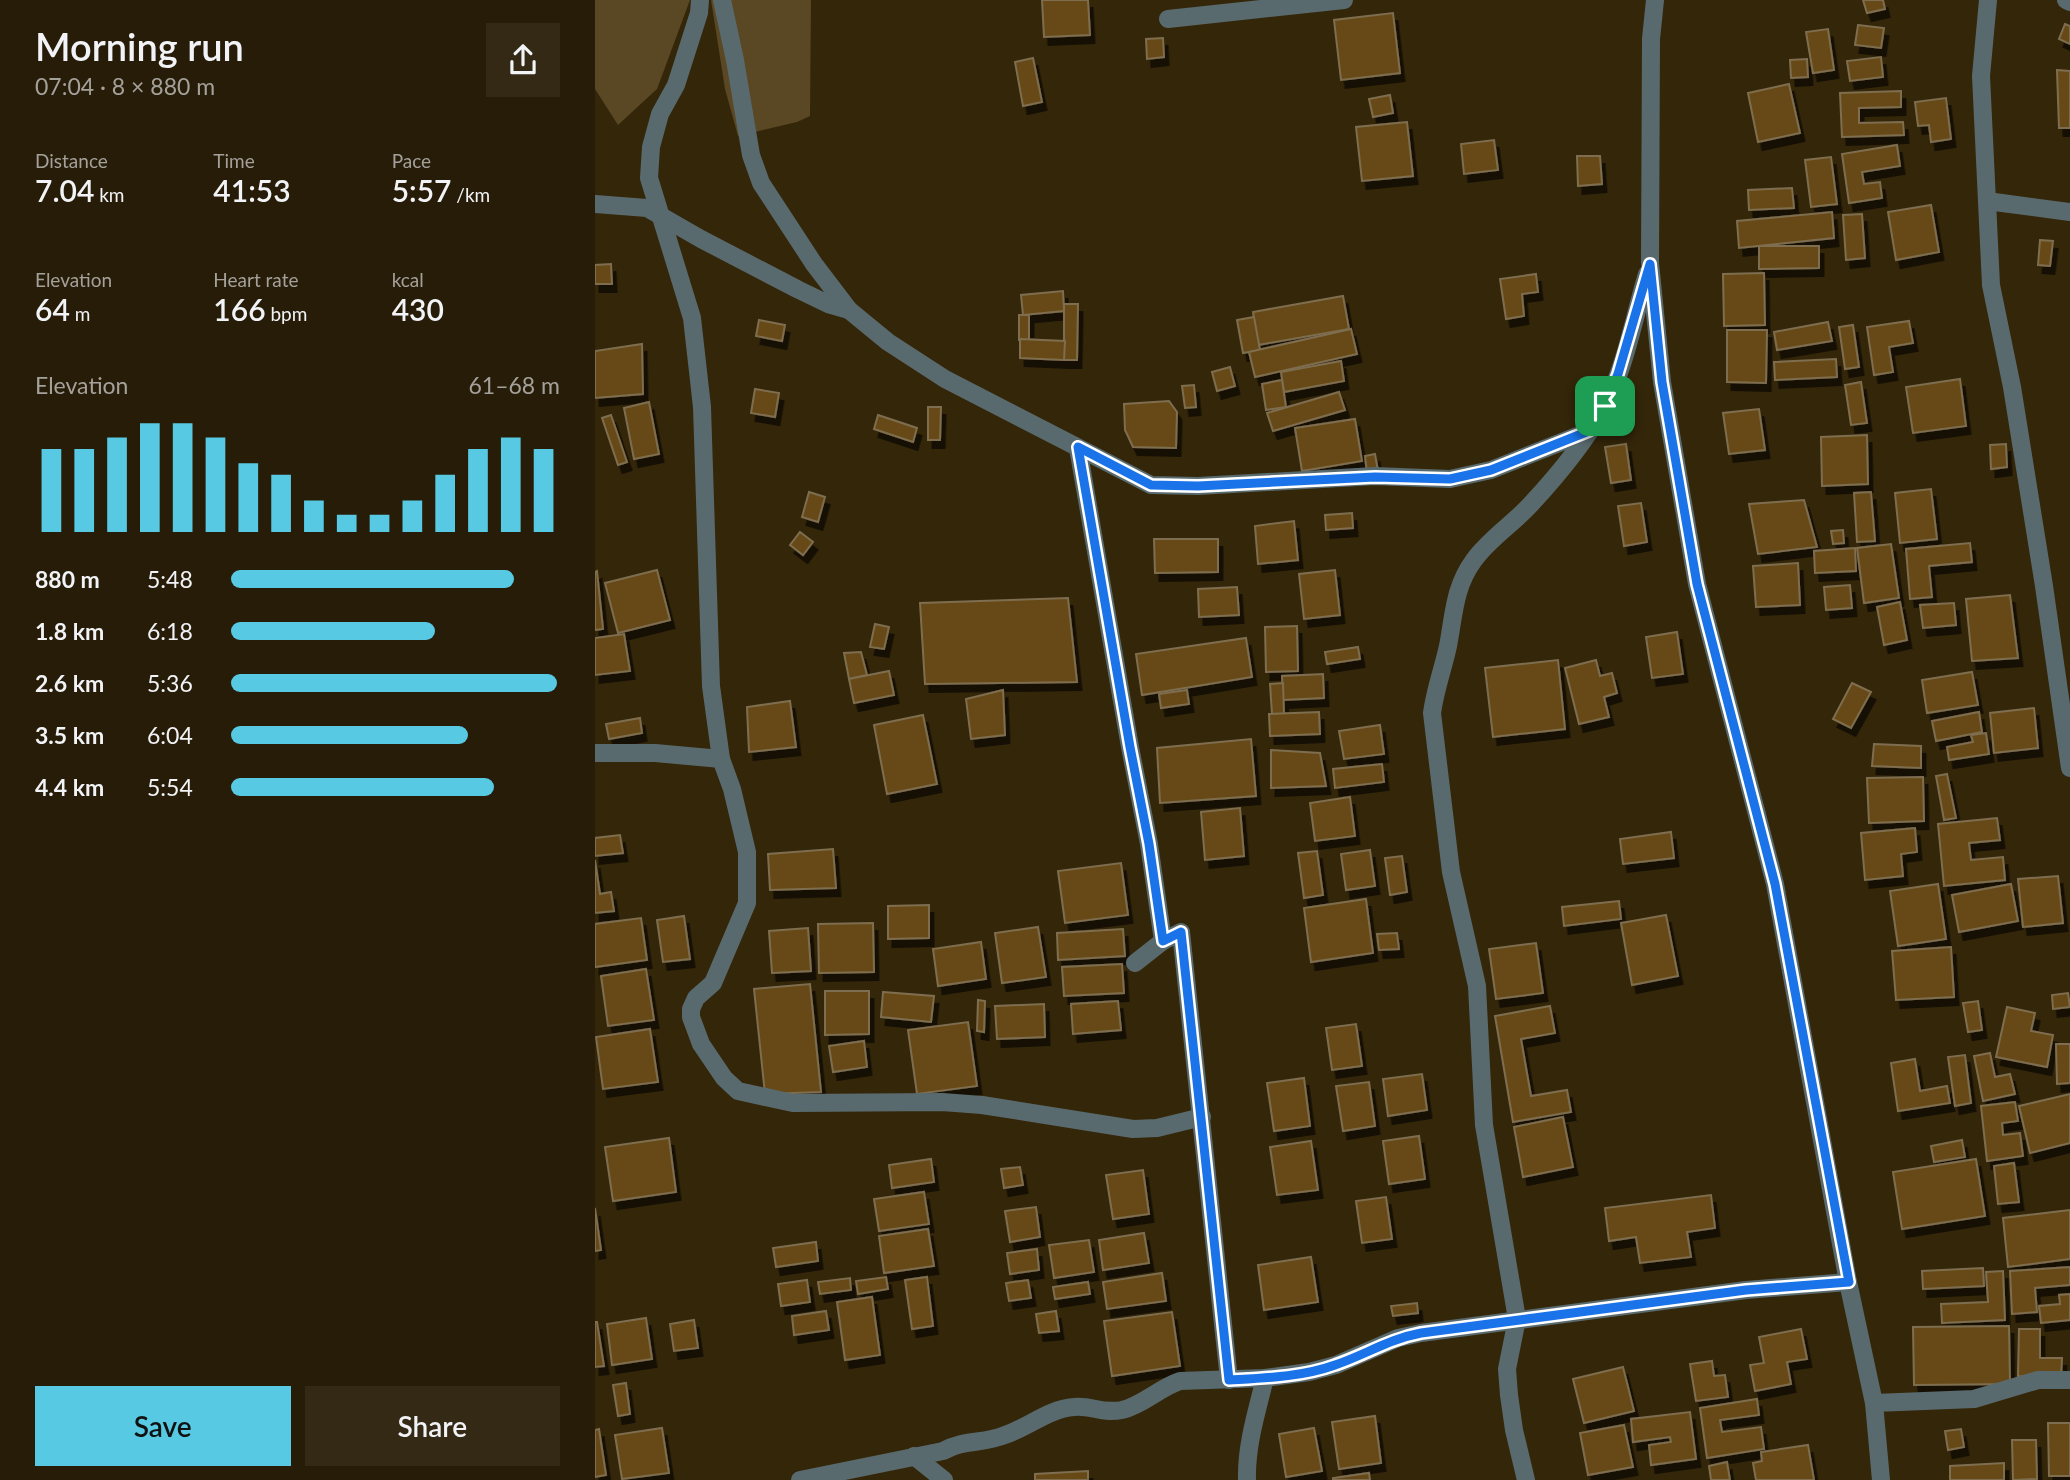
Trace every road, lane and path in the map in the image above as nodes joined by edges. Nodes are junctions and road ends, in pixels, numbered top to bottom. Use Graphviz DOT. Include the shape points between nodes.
graph roads {
  1 [pos="700,0"];
  2 [pos="722,0"];
  3 [pos="1344,0"];
  4 [pos="1655,0"];
  5 [pos="1988,0"];
  6 [pos="1168,19"];
  7 [pos="1987,201"];
  8 [pos="595,204"];
  9 [pos="2070,212"];
  10 [pos="659,215"];
  11 [pos="1650,264"];
  12 [pos="849,310"];
  13 [pos="1589,431"];
  14 [pos="1078,447"];
  15 [pos="595,753"];
  16 [pos="721,759"];
  17 [pos="2070,768"];
  18 [pos="1163,941"];
  19 [pos="1135,964"];
  20 [pos="1202,1117"];
  21 [pos="1849,1282"];
  22 [pos="1517,1320"];
  23 [pos="1265,1378"];
  24 [pos="1229,1380"];
  25 [pos="2070,1380"];
  26 [pos="1874,1403"];
  27 [pos="914,1456"];
  28 [pos="800,1480"];
  29 [pos="944,1480"];
  30 [pos="1247,1480"];
  31 [pos="1526,1480"];
  32 [pos="1881,1480"];
  1 -- 10 [label="street" via="683,65 660,114 651,147 649,178"];
  2 -- 12 [label="street" via="755,170"];
  3 -- 6 [label="street"];
  4 -- 11 [label="street"];
  5 -- 7 [label="street" via="1981,76"];
  7 -- 9 [label="street"];
  7 -- 17 [label="street" via="1991,285 2012,387"];
  8 -- 10 [label="street" via="643,207"];
  10 -- 12 [label="street" via="799,290"];
  10 -- 16 [label="street" via="692,318 702,407 711,686"];
  11 -- 13 [label="street" via="1618,374"];
  11 -- 21 [label="street" via="1662,382 1697,584 1775,884"];
  12 -- 14 [label="street" via="945,379"];
  13 -- 14 [label="street" via="1491,470 1450,479 1375,477 1151,485"];
  13 -- 22 [label="street" via="1530,505 1473,561 1453,607 1432,713 1451,872 1477,986 1484,1125"];
  14 -- 18 [label="street"];
  15 -- 16 [label="street"];
  16 -- 20 [label="street" via="747,852 747,903 713,983 693,1004 691,1017 701,1044 738,1091 793,1103 982,1105 1133,1129"];
  18 -- 19 [label="street"];
  18 -- 20 [label="street" via="1181,932"];
  20 -- 24 [label="street"];
  21 -- 22 [label="street" via="1746,1290"];
  21 -- 26 [label="street"];
  22 -- 23 [label="street" via="1398,1338 1336,1365"];
  22 -- 31 [label="street" via="1507,1369"];
  23 -- 24 [label="street"];
  23 -- 30 [label="street"];
  24 -- 27 [label="street" via="1180,1381 1112,1412 1079,1407 1055,1411 1005,1436"];
  25 -- 26 [label="street" via="2038,1380 1974,1399"];
  26 -- 32 [label="street"];
  27 -- 28 [label="street"];
  27 -- 29 [label="street"];
}
